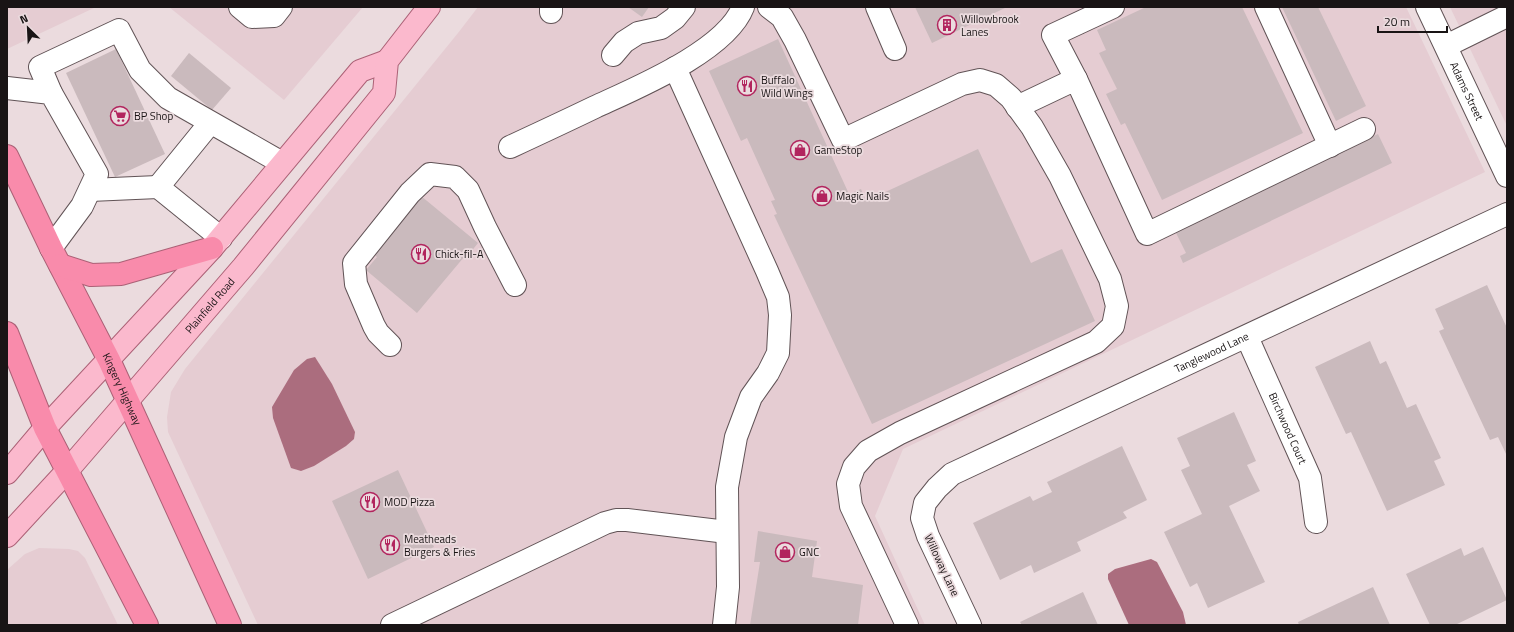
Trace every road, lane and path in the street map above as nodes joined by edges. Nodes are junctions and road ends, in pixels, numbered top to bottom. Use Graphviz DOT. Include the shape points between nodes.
graph roads {
  1 [pos="240,7"];
  2 [pos="281,7"];
  3 [pos="429,7"];
  4 [pos="684,7"];
  5 [pos="743,7"];
  6 [pos="769,7"];
  7 [pos="877,7"];
  8 [pos="1113,7"];
  9 [pos="1266,7"];
  10 [pos="1427,7"];
  11 [pos="1507,16"];
  12 [pos="1446,46"];
  13 [pos="895,49"];
  14 [pos="613,55"];
  15 [pos="387,61"];
  16 [pos="675,68"];
  17 [pos="1076,79"];
  18 [pos="7,88"];
  19 [pos="51,93"];
  20 [pos="1017,107"];
  21 [pos="210,123"];
  22 [pos="1364,129"];
  23 [pos="1330,146"];
  24 [pos="510,147"];
  25 [pos="7,156"];
  26 [pos="282,163"];
  27 [pos="1507,176"];
  28 [pos="158,188"];
  29 [pos="90,190"];
  30 [pos="1507,214"];
  31 [pos="216,243"];
  32 [pos="56,257"];
  33 [pos="515,285"];
  34 [pos="7,333"];
  35 [pos="1247,337"];
  36 [pos="390,345"];
  37 [pos="109,360"];
  38 [pos="128,400"];
  39 [pos="45,428"];
  40 [pos="67,471"];
  41 [pos="7,473"];
  42 [pos="925,503"];
  43 [pos="1316,522"];
  44 [pos="727,532"];
  45 [pos="7,536"];
  46 [pos="147,625"];
  47 [pos="230,625"];
  48 [pos="392,625"];
  49 [pos="724,625"];
  50 [pos="908,625"];
  51 [pos="970,625"];
  1 -- 2 [label="street" via="252,17 274,16"];
  3 -- 15 [label="main road"];
  4 -- 14 [label="street" via="675,18 660,28 638,33 624,42"];
  5 -- 16 [label="street" via="726,31 708,47"];
  6 -- 20 [label="street" via="782,17 795,40 843,140 962,84 980,80 996,84"];
  7 -- 13 [label="street"];
  8 -- 17 [label="street" via="1053,35"];
  9 -- 23 [label="street"];
  10 -- 12 [label="street, Adams Street"];
  11 -- 12 [label="street"];
  12 -- 27 [label="street, Adams Street"];
  15 -- 26 [label="main road" via="360,71"];
  15 -- 38 [label="main road, Plainfield Road" via="384,94 243,266"];
  16 -- 24 [label="street" via="655,80"];
  16 -- 44 [label="street" via="778,297 778,352 768,373 751,396 736,437 727,488"];
  17 -- 20 [label="street"];
  17 -- 23 [label="street" via="1147,234"];
  18 -- 19 [label="street"];
  19 -- 21 [label="street" via="40,67 119,30 140,70 168,98"];
  19 -- 29 [label="street" via="97,174"];
  20 -- 50 [label="street" via="1032,127 1060,176 1110,279 1117,306 1114,326 1096,342 900,433 868,451 854,467 848,484 851,506"];
  21 -- 26 [label="street"];
  21 -- 28 [label="street"];
  22 -- 23 [label="street"];
  25 -- 32 [label="highway, Kingery Highway"];
  26 -- 31 [label="main road"];
  28 -- 29 [label="street"];
  28 -- 31 [label="street"];
  29 -- 32 [label="street"];
  30 -- 35 [label="street, Tanglewood Lane"];
  31 -- 32 [label="highway" via="121,274 92,275"];
  31 -- 37 [label="main road"];
  32 -- 37 [label="highway, Kingery Highway"];
  33 -- 36 [label="street" via="468,190 455,177 430,174 410,193 354,263 356,284 376,330"];
  34 -- 39 [label="highway"];
  35 -- 42 [label="street, Tanglewood Lane" via="952,474"];
  35 -- 43 [label="street, Birchwood Court" via="1310,478"];
  37 -- 38 [label="highway, Kingery Highway"];
  37 -- 39 [label="main road"];
  38 -- 40 [label="main road, Plainfield Road"];
  38 -- 47 [label="highway, Kingery Highway"];
  39 -- 40 [label="highway"];
  39 -- 41 [label="main road"];
  40 -- 45 [label="main road, Plainfield Road"];
  40 -- 46 [label="highway"];
  42 -- 51 [label="street, Willoway Lane" via="922,518 928,536"];
  44 -- 48 [label="street" via="616,520"];
  44 -- 49 [label="street" via="728,587"];
}
